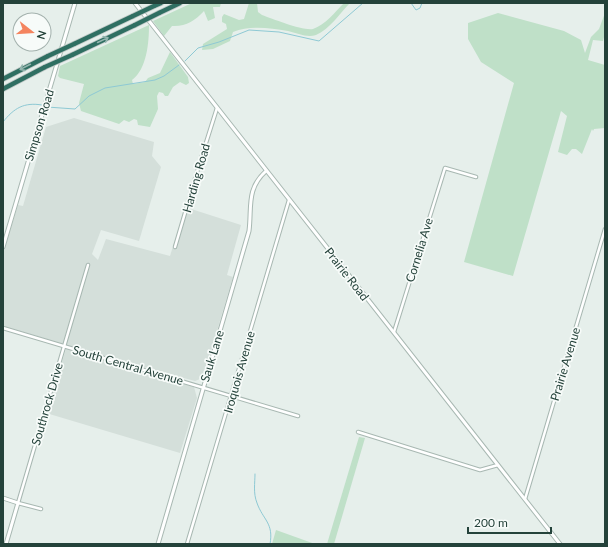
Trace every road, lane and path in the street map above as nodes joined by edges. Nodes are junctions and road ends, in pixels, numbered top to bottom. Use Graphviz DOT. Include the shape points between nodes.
graph roads {
  1 [pos="75,3"];
  2 [pos="135,3"];
  3 [pos="161,3"];
  4 [pos="180,3"];
  5 [pos="3,79"];
  6 [pos="3,89"];
  7 [pos="218,108"];
  8 [pos="266,171"];
  9 [pos="476,177"];
  10 [pos="289,200"];
  11 [pos="605,229"];
  12 [pos="3,247"];
  13 [pos="175,247"];
  14 [pos="88,265"];
  15 [pos="3,328"];
  16 [pos="394,332"];
  17 [pos="64,346"];
  18 [pos="202,386"];
  19 [pos="232,395"];
  20 [pos="298,416"];
  21 [pos="358,432"];
  22 [pos="498,465"];
  23 [pos="3,498"];
  24 [pos="524,499"];
  25 [pos="18,503"];
  26 [pos="41,509"];
  27 [pos="6,544"];
  28 [pos="158,544"];
  29 [pos="187,544"];
  30 [pos="560,544"];
  1 -- 12 [label="street, Simpson Road"];
  2 -- 7 [label="street, Prairie Road"];
  3 -- 5 [label="highway, one-way, bridge"];
  6 -- 4 [label="highway, one-way, bridge"];
  7 -- 8 [label="street, Prairie Road"];
  7 -- 13 [label="street, Harding Road"];
  8 -- 10 [label="street, Prairie Road"];
  8 -- 18 [label="street, Sauk Lane" via="252,190 249,231"];
  9 -- 16 [label="street, Cornelia Ave" via="445,168"];
  10 -- 16 [label="street, Prairie Road"];
  10 -- 19 [label="street, Iroquois Avenue"];
  11 -- 24 [label="street, Prairie Avenue"];
  14 -- 17 [label="street, Southrock Drive"];
  15 -- 17 [label="street, South Central Avenue"];
  16 -- 22 [label="street, Prairie Road"];
  17 -- 18 [label="street, South Central Avenue"];
  17 -- 25 [label="street, Southrock Drive"];
  18 -- 19 [label="street, South Central Avenue"];
  18 -- 28 [label="street, Sauk Lane"];
  19 -- 20 [label="street, South Central Avenue"];
  19 -- 29 [label="street, Iroquois Avenue"];
  21 -- 22 [label="street" via="480,470"];
  22 -- 24 [label="street, Prairie Road"];
  23 -- 25 [label="street"];
  24 -- 30 [label="street, Prairie Road"];
  25 -- 26 [label="street"];
  25 -- 27 [label="street, Southrock Drive"];
}
